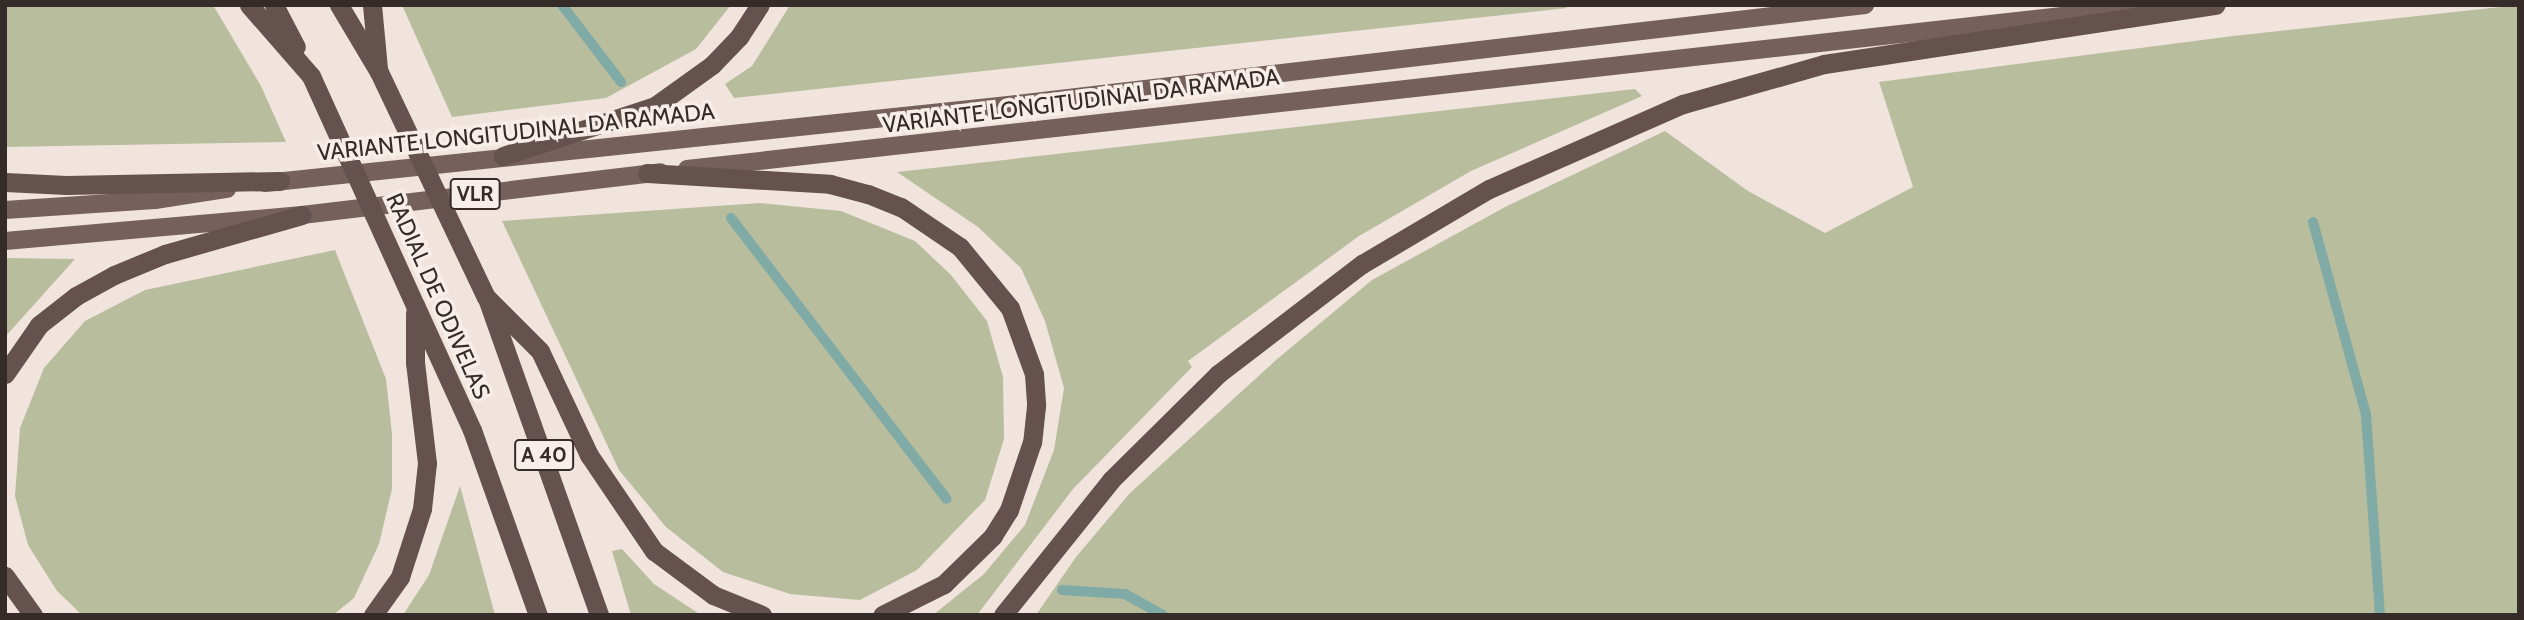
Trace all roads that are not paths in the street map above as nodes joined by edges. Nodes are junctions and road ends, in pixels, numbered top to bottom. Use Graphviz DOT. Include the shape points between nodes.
graph roads {
  1 [pos="249,5"];
  2 [pos="274,5"];
  3 [pos="340,5"];
  4 [pos="372,5"];
  5 [pos="760,5"];
  6 [pos="1866,5"];
  7 [pos="2161,5"];
  8 [pos="2216,5"];
  9 [pos="379,72"];
  10 [pos="311,76"];
  11 [pos="503,156"];
  12 [pos="647,173"];
  13 [pos="5,181"];
  14 [pos="280,181"];
  15 [pos="5,210"];
  16 [pos="302,215"];
  17 [pos="5,241"];
  18 [pos="486,297"];
  19 [pos="415,305"];
  20 [pos="5,374"];
  21 [pos="5,576"];
  22 [pos="33,615"];
  23 [pos="373,615"];
  24 [pos="538,615"];
  25 [pos="599,615"];
  26 [pos="762,615"];
  27 [pos="882,615"];
  28 [pos="1003,615"];
  1 -- 10 [label="highway"];
  2 -- 10 [label="highway, RADIAL DE ODIVELAS / A 40"];
  3 -- 9 [label="highway, RADIAL DE ODIVELAS / A 40"];
  4 -- 9 [label="highway"];
  5 -- 11 [label="highway" via="739,37 712,65 655,106"];
  6 -- 11 [label="main road, VARIANTE LONGITUDINAL DA RAMADA" via="986,107"];
  7 -- 12 [label="main road, VARIANTE LONGITUDINAL DA RAMADA"];
  8 -- 28 [label="highway" via="1824,64 1683,104 1489,189 1363,264 1218,374 1111,480"];
  9 -- 18 [label="highway, RADIAL DE ODIVELAS / A 40, bridge"];
  10 -- 19 [label="highway, RADIAL DE ODIVELAS / A 40, bridge"];
  11 -- 14 [label="main road, VARIANTE LONGITUDINAL DA RAMADA / VLR"];
  12 -- 16 [label="main road, VARIANTE LONGITUDINAL DA RAMADA / VLR"];
  12 -- 27 [label="highway" via="830,184 901,206 960,247 1010,308 1034,374 1036,406 1032,442 1009,510 993,536 944,584"];
  13 -- 14 [label="highway" via="66,186"];
  14 -- 15 [label="main road, VARIANTE LONGITUDINAL DA RAMADA / VLR" via="155,200"];
  16 -- 17 [label="main road, VARIANTE LONGITUDINAL DA RAMADA / VLR"];
  16 -- 20 [label="highway" via="165,254 114,275 76,296 39,325"];
  18 -- 25 [label="highway, RADIAL DE ODIVELAS / A 40"];
  18 -- 26 [label="highway" via="540,351 589,454 654,551 713,595"];
  19 -- 23 [label="highway" via="415,363 427,463 422,509 400,577"];
  19 -- 24 [label="highway, RADIAL DE ODIVELAS / A 40" via="472,430"];
  21 -- 22 [label="highway"];
}
